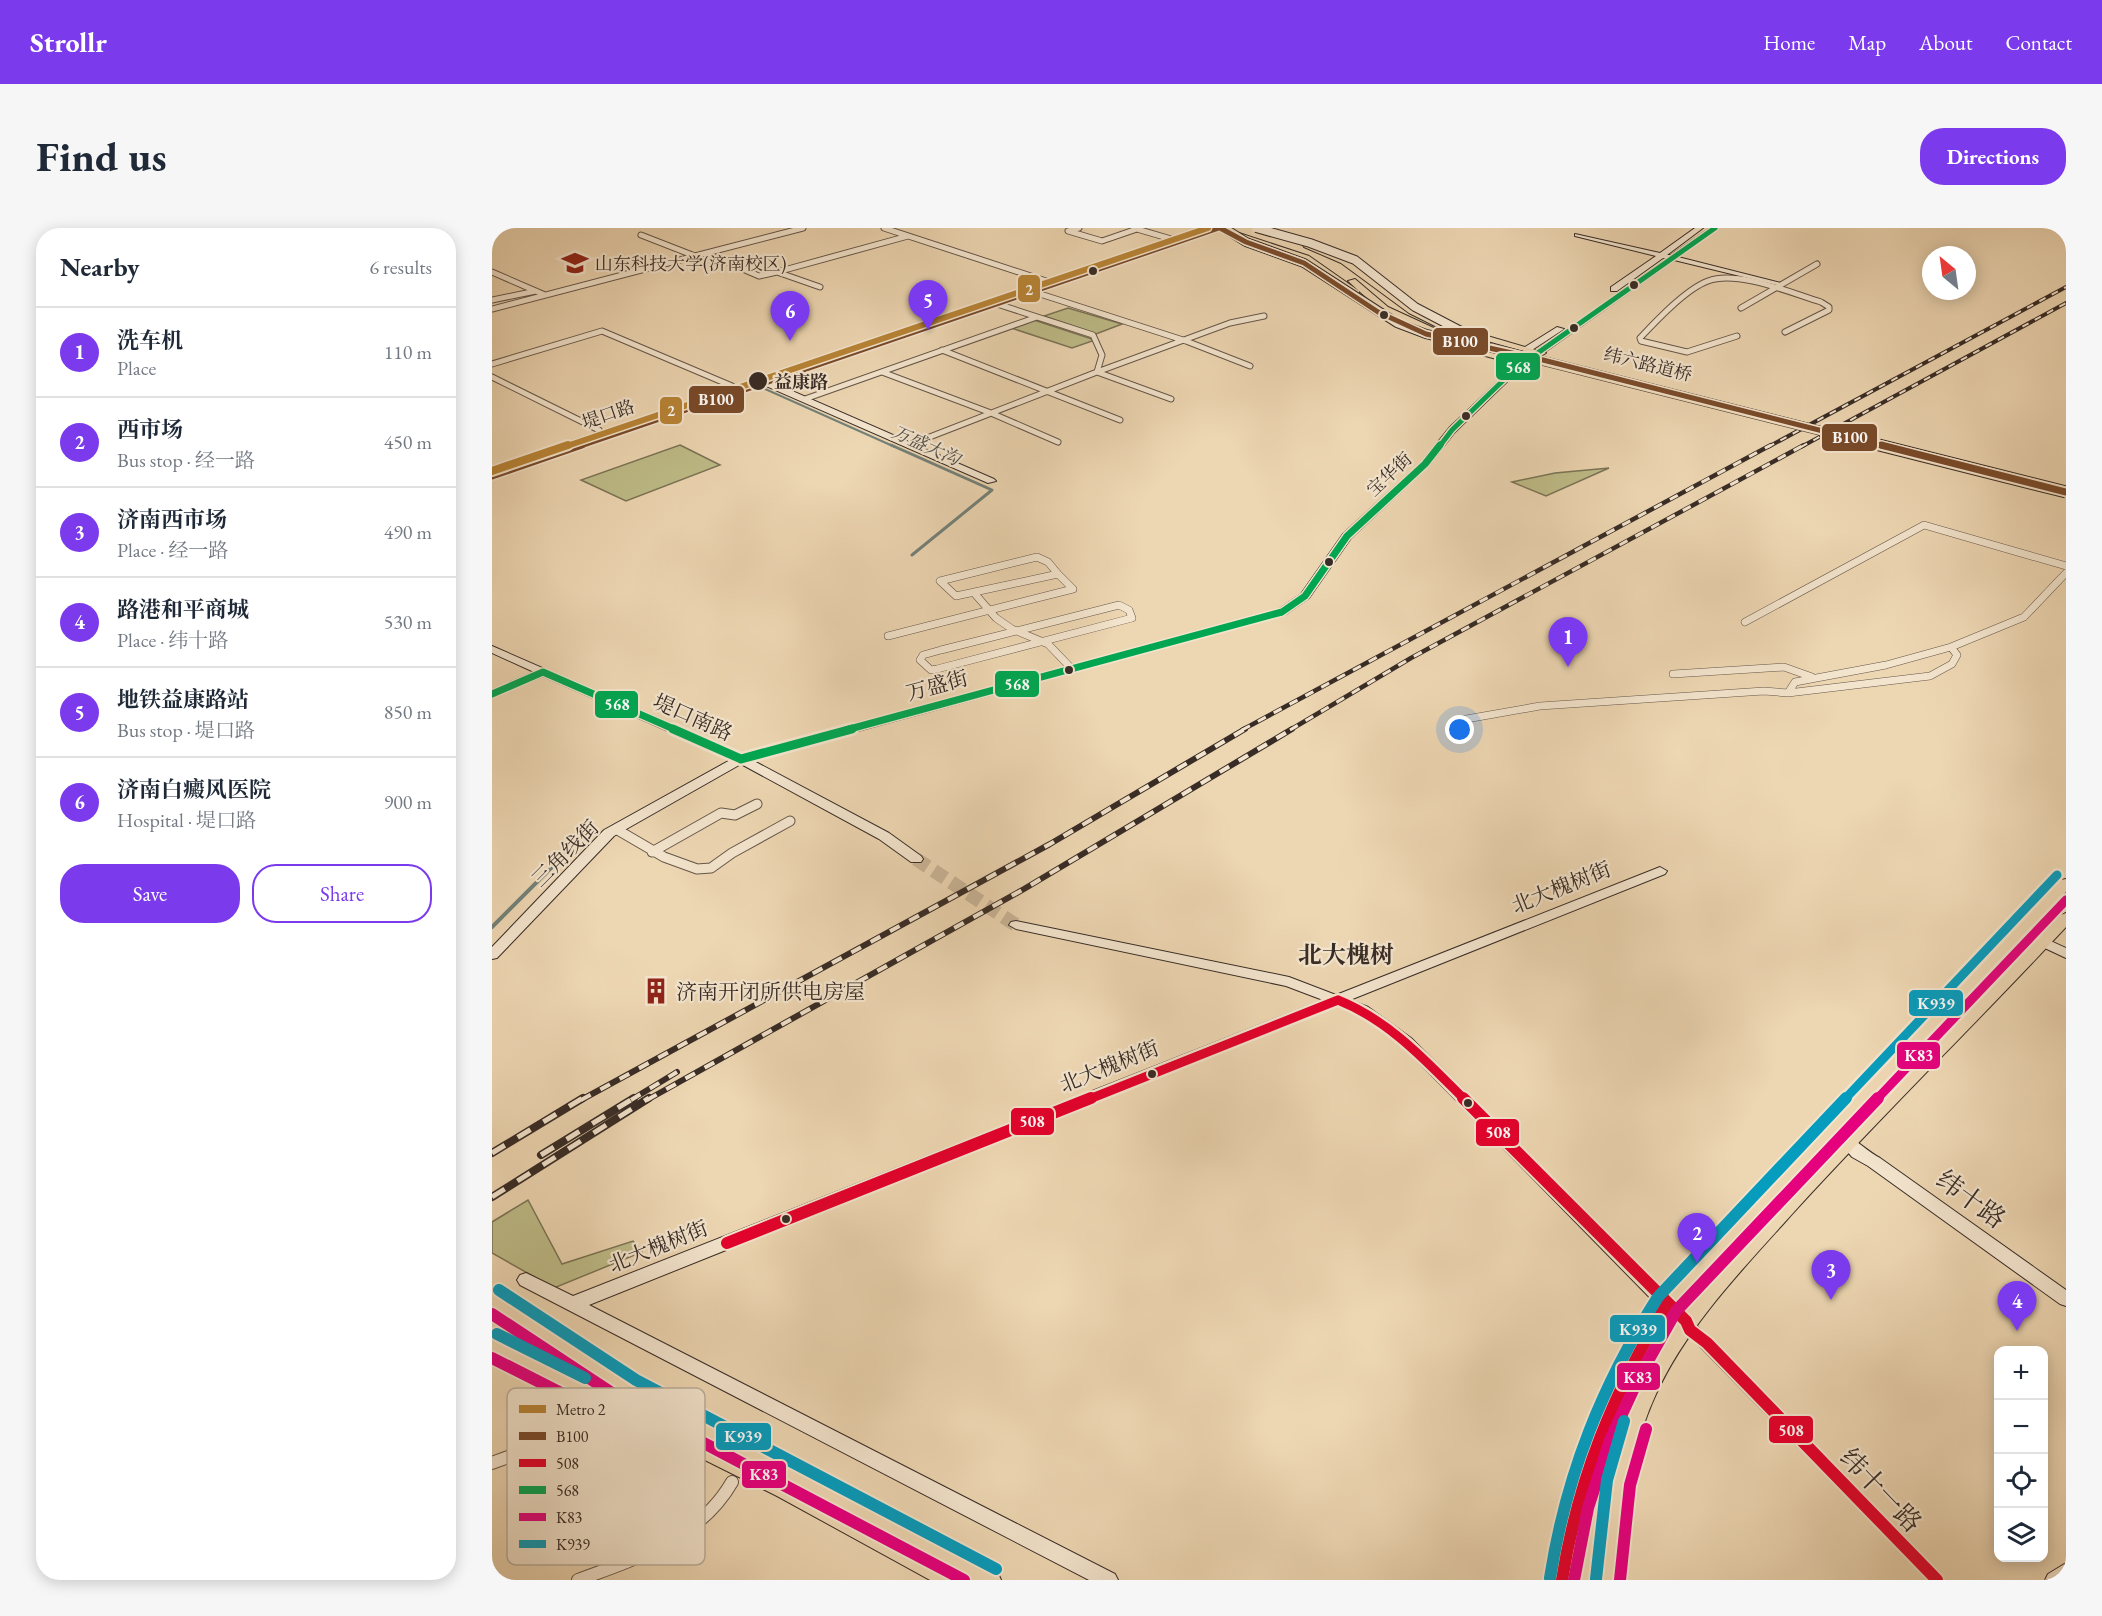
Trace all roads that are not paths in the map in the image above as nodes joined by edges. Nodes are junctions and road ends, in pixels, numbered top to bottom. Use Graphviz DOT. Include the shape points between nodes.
graph roads {
  1 [pos="803,228"];
  2 [pos="884,228"];
  3 [pos="1079,228"];
  4 [pos="1204,228"];
  5 [pos="1212,228"];
  6 [pos="1242,228"];
  7 [pos="1254,228"];
  8 [pos="1700,228"];
  9 [pos="1715,228"];
  10 [pos="1225,229"];
  11 [pos="641,235"];
  12 [pos="1577,235"];
  13 [pos="908,236"];
  14 [pos="1171,239"];
  15 [pos="1661,254"];
  16 [pos="695,256"];
  17 [pos="1674,257"];
  18 [pos="717,258"];
  19 [pos="1817,264"];
  20 [pos="492,272"];
  21 [pos="777,272"];
  22 [pos="1046,281"];
  23 [pos="1781,284"];
  24 [pos="820,287"];
  25 [pos="1772,289"];
  26 [pos="536,291"];
  27 [pos="1031,291"];
  28 [pos="545,295"];
  29 [pos="492,300"];
  30 [pos="992,302"];
  31 [pos="1741,308"];
  32 [pos="492,309"];
  33 [pos="1037,316"];
  34 [pos="1264,316"];
  35 [pos="1785,332"];
  36 [pos="1737,336"];
  37 [pos="1185,341"];
  38 [pos="1496,347"];
  39 [pos="1528,349"];
  40 [pos="942,350"];
  41 [pos="1541,353"];
  42 [pos="1523,363"];
  43 [pos="492,364"];
  44 [pos="1250,366"];
  45 [pos="882,372"];
  46 [pos="1097,372"];
  47 [pos="492,377"];
  48 [pos="760,380"];
  49 [pos="732,386"];
  50 [pos="1048,391"];
  51 [pos="805,399"];
  52 [pos="1171,399"];
  53 [pos="991,413"];
  54 [pos="1120,420"];
  55 [pos="599,430"];
  56 [pos="1058,442"];
  57 [pos="909,445"];
  58 [pos="492,468"];
  59 [pos="991,481"];
  60 [pos="2066,486"];
  61 [pos="2066,492"];
  62 [pos="2066,566"];
  63 [pos="2066,573"];
  64 [pos="1058,574"];
  65 [pos="975,594"];
  66 [pos="989,610"];
  67 [pos="1282,612"];
  68 [pos="1745,622"];
  69 [pos="1017,631"];
  70 [pos="888,636"];
  71 [pos="1042,642"];
  72 [pos="1951,647"];
  73 [pos="492,649"];
  74 [pos="1072,669"];
  75 [pos="543,672"];
  76 [pos="1672,674"];
  77 [pos="1812,677"];
  78 [pos="1788,693"];
  79 [pos="492,694"];
  80 [pos="1455,721"];
  81 [pos="741,759"];
  82 [pos="757,804"];
  83 [pos="790,821"];
  84 [pos="616,829"];
  85 [pos="652,852"];
  86 [pos="916,860"];
  87 [pos="1660,871"];
  88 [pos="2066,883"];
  89 [pos="2066,918"];
  90 [pos="1016,925"];
  91 [pos="2022,932"];
  92 [pos="2044,942"];
  93 [pos="2066,954"];
  94 [pos="492,955"];
  95 [pos="1338,999"];
  96 [pos="1847,1142"];
  97 [pos="526,1280"];
  98 [pos="2066,1299"];
  99 [pos="492,1300"];
  100 [pos="575,1303"];
  101 [pos="1667,1304"];
  102 [pos="1686,1321"];
  103 [pos="492,1345"];
  104 [pos="579,1388"];
  105 [pos="627,1388"];
  106 [pos="705,1430"];
  107 [pos="705,1450"];
  108 [pos="507,1457"];
  109 [pos="492,1463"];
  110 [pos="732,1482"];
  111 [pos="705,1516"];
  112 [pos="620,1565"];
  113 [pos="2066,1572"];
  114 [pos="581,1580"];
  115 [pos="951,1580"];
  116 [pos="990,1580"];
  117 [pos="1108,1580"];
  118 [pos="1562,1580"];
  119 [pos="1608,1580"];
  120 [pos="1937,1580"];
  121 [pos="2055,1580"];
  1 -- 16 [label="street"];
  2 -- 13 [label="street"];
  3 -- 14 [label="street" via="1068,231 1102,241 1137,230"];
  4 -- 14 [label="main road, 堤口路"];
  5 -- 27 [label="main road, 堤口路"];
  6 -- 38 [label="main road, 纬六路道桥, bridge" via="1332,261 1398,309"];
  7 -- 38 [label="street, bridge" via="1337,252 1371,271 1423,312"];
  7 -- 39 [label="main road" via="1344,261 1412,310 1440,325"];
  8 -- 15 [label="street"];
  9 -- 17 [label="street, 宝华街"];
  10 -- 38 [label="main road, 纬六路道桥, bridge" via="1328,264 1385,309 1417,326"];
  10 -- 42 [label="main road" via="1306,258 1388,316 1443,342"];
  11 -- 16 [label="street"];
  12 -- 15 [label="street"];
  13 -- 21 [label="street"];
  13 -- 22 [label="street"];
  14 -- 22 [label="main road, 堤口路"];
  15 -- 17 [label="street"];
  15 -- 39 [label="street" via="1574,320"];
  16 -- 28 [label="street"];
  17 -- 23 [label="street"];
  17 -- 41 [label="street, 宝华街"];
  18 -- 21 [label="street" via="759,276"];
  19 -- 23 [label="street"];
  20 -- 26 [label="street"];
  21 -- 24 [label="street"];
  22 -- 49 [label="main road, 堤口路"];
  23 -- 25 [label="street"];
  25 -- 31 [label="street"];
  25 -- 35 [label="street" via="1829,307"];
  25 -- 36 [label="street" via="1730,279 1707,282 1640,338 1648,344 1687,352"];
  26 -- 28 [label="street"];
  26 -- 29 [label="street"];
  27 -- 30 [label="main road, 堤口路"];
  27 -- 37 [label="street"];
  28 -- 32 [label="street"];
  30 -- 33 [label="street"];
  30 -- 48 [label="main road, 堤口路"];
  33 -- 40 [label="street"];
  33 -- 46 [label="street" via="1093,335 1102,355"];
  34 -- 37 [label="street" via="1230,323"];
  37 -- 44 [label="street"];
  37 -- 46 [label="street"];
  38 -- 60 [label="main road, 纬六路道桥"];
  38 -- 61 [label="main road, 纬六路道桥, bridge"];
  39 -- 41 [label="main road"];
  39 -- 42 [label="street, 宝华街"];
  40 -- 45 [label="street"];
  40 -- 50 [label="street"];
  41 -- 42 [label="street, 宝华街"];
  42 -- 67 [label="street, 宝华街" via="1452,430 1425,464 1347,536 1305,596"];
  43 -- 49 [label="street" via="602,331"];
  45 -- 51 [label="street"];
  45 -- 53 [label="street"];
  46 -- 50 [label="street"];
  46 -- 52 [label="street"];
  47 -- 55 [label="street"];
  48 -- 51 [label="street"];
  48 -- 58 [label="main road, 堤口路"];
  49 -- 55 [label="main road, 堤口路"];
  50 -- 53 [label="street"];
  50 -- 54 [label="street"];
  51 -- 57 [label="street"];
  53 -- 56 [label="street"];
  53 -- 57 [label="street"];
  55 -- 58 [label="main road, 堤口路"];
  57 -- 59 [label="street"];
  62 -- 68 [label="street" via="1924,525"];
  63 -- 72 [label="street" via="2024,617"];
  64 -- 65 [label="street"];
  64 -- 65 [label="street" via="1048,562 1037,557 940,581 956,596"];
  64 -- 66 [label="street" via="1073,589"];
  65 -- 66 [label="street"];
  66 -- 69 [label="street"];
  66 -- 70 [label="street"];
  67 -- 74 [label="street, 万盛街"];
  69 -- 71 [label="street"];
  69 -- 71 [label="street" via="1119,605 1129,610 1132,618"];
  69 -- 71 [label="street" via="923,655 920,660 931,670"];
  71 -- 74 [label="street"];
  72 -- 77 [label="street" via="1924,657"];
  72 -- 78 [label="street" via="1957,655 1952,664 1930,676"];
  73 -- 75 [label="street, 堤口南路"];
  74 -- 81 [label="street, 万盛街"];
  75 -- 79 [label="street"];
  75 -- 81 [label="street, 堤口南路"];
  76 -- 77 [label="street" via="1784,667"];
  77 -- 78 [label="street" via="1794,682"];
  78 -- 80 [label="street" via="1764,691 1540,706"];
  81 -- 84 [label="street, 三角线街"];
  81 -- 86 [label="street, 堤口南路" via="884,836"];
  82 -- 85 [label="street" via="735,814 721,813"];
  83 -- 85 [label="street" via="711,868 697,869"];
  84 -- 85 [label="street"];
  84 -- 94 [label="street, 三角线街"];
  87 -- 95 [label="street, 北大槐树街"];
  88 -- 91 [label="main road"];
  89 -- 92 [label="main road"];
  90 -- 95 [label="street" via="1289,982"];
  91 -- 92 [label="street"];
  91 -- 101 [label="main road"];
  92 -- 93 [label="street"];
  92 -- 96 [label="main road"];
  95 -- 100 [label="street, 北大槐树街"];
  95 -- 101 [label="street" via="1363,1010 1406,1041"];
  96 -- 98 [label="street, 纬十路"];
  96 -- 102 [label="main road"];
  97 -- 100 [label="street"];
  99 -- 105 [label="main road"];
  100 -- 117 [label="street"];
  101 -- 102 [label="street, 纬十一路"];
  101 -- 118 [label="main road" via="1628,1365 1584,1468 1565,1542"];
  102 -- 119 [label="main road" via="1656,1372 1624,1452 1615,1491"];
  102 -- 120 [label="street, 纬十一路" via="1690,1330"];
  103 -- 104 [label="main road"];
  106 -- 116 [label="main road"];
  107 -- 115 [label="main road"];
  108 -- 109 [label="street"];
  110 -- 111 [label="street" via="728,1493"];
  112 -- 114 [label="street"];
  113 -- 121 [label="street"];
}
